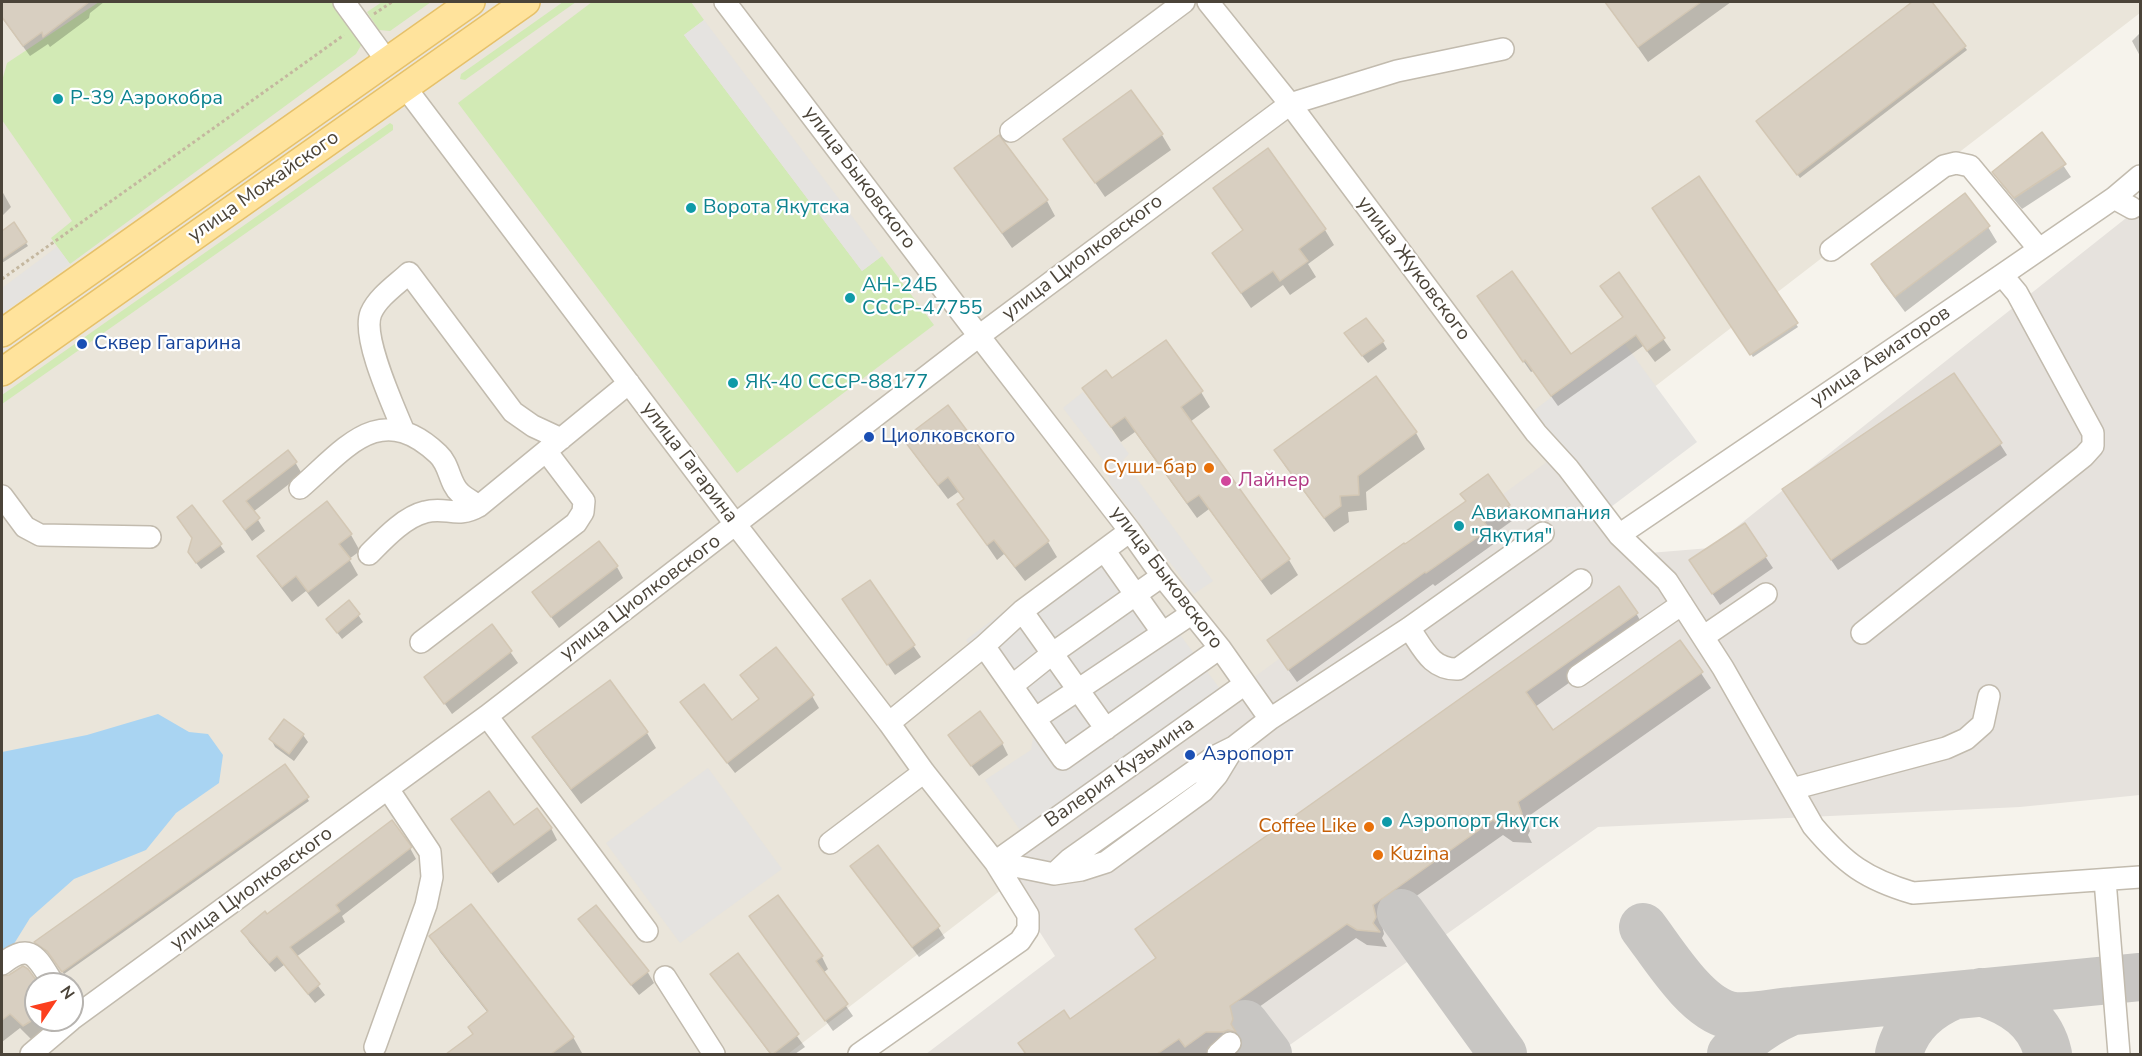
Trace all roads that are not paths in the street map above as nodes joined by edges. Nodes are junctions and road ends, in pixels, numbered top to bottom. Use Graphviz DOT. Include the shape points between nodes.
graph roads {
  1 [pos="344,2"];
  2 [pos="471,2"];
  3 [pos="526,2"];
  4 [pos="725,2"];
  5 [pos="1184,2"];
  6 [pos="1208,2"];
  7 [pos="1503,49"];
  8 [pos="387,61"];
  9 [pos="405,87"];
  10 [pos="1290,104"];
  11 [pos="1011,131"];
  12 [pos="2140,176"];
  13 [pos="2114,198"];
  14 [pos="2132,208"];
  15 [pos="1831,249"];
  16 [pos="2039,249"];
  17 [pos="2002,275"];
  18 [pos="2,333"];
  19 [pos="979,336"];
  20 [pos="2,372"];
  21 [pos="630,383"];
  22 [pos="404,432"];
  23 [pos="554,445"];
  24 [pos="300,488"];
  25 [pos="2,496"];
  26 [pos="479,506"];
  27 [pos="736,525"];
  28 [pos="1130,531"];
  29 [pos="1543,533"];
  30 [pos="1619,535"];
  31 [pos="150,537"];
  32 [pos="1104,550"];
  33 [pos="369,554"];
  34 [pos="1162,576"];
  35 [pos="1581,580"];
  36 [pos="1136,594"];
  37 [pos="1766,594"];
  38 [pos="1682,604"];
  39 [pos="1022,611"];
  40 [pos="1191,614"];
  41 [pos="1409,628"];
  42 [pos="1162,632"];
  43 [pos="1862,633"];
  44 [pos="1703,637"];
  45 [pos="421,642"];
  46 [pos="984,646"];
  47 [pos="1220,648"];
  48 [pos="1053,653"];
  49 [pos="1578,676"];
  50 [pos="1245,684"];
  51 [pos="1013,685"];
  52 [pos="1989,696"];
  53 [pos="487,716"];
  54 [pos="1036,718"];
  55 [pos="1270,719"];
  56 [pos="889,723"];
  57 [pos="1106,729"];
  58 [pos="924,772"];
  59 [pos="388,789"];
  60 [pos="1792,789"];
  61 [pos="830,843"];
  62 [pos="995,862"];
  63 [pos="2140,877"];
  64 [pos="2105,880"];
  65 [pos="647,931"];
  66 [pos="2,964"];
  67 [pos="46,972"];
  68 [pos="665,977"];
  69 [pos="84,1009"];
  70 [pos="56,1032"];
  71 [pos="375,1047"];
  72 [pos="31,1054"];
  73 [pos="714,1054"];
  74 [pos="859,1054"];
  75 [pos="2119,1054"];
  1 -- 8 [label="street"];
  2 -- 8 [label="main road, улица Можайского"];
  3 -- 9 [label="main road, улица Можайского"];
  4 -- 19 [label="street, улица Быковского"];
  5 -- 11 [label="street"];
  6 -- 10 [label="street, улица Жуковского"];
  7 -- 10 [label="street, улица Циолковского" via="1397,71"];
  8 -- 9 [label="main road, улица Гагарина"];
  8 -- 18 [label="main road, улица Можайского"];
  9 -- 20 [label="main road, улица Можайского"];
  9 -- 21 [label="street, улица Гагарина"];
  10 -- 19 [label="street, улица Циолковского"];
  10 -- 30 [label="street, улица Жуковского" via="1536,433"];
  12 -- 13 [label="street, улица Авиаторов"];
  13 -- 14 [label="street"];
  13 -- 16 [label="street, улица Авиаторов"];
  15 -- 16 [label="street" via="1944,166 1956,163 1970,166"];
  16 -- 17 [label="street, улица Авиаторов"];
  17 -- 30 [label="street, улица Авиаторов"];
  17 -- 43 [label="street" via="2017,293 2093,433 2092,447"];
  19 -- 27 [label="street, улица Циолковского"];
  19 -- 28 [label="street, улица Быковского"];
  21 -- 23 [label="street"];
  21 -- 27 [label="street, улица Гагарина"];
  22 -- 23 [label="street" via="374,355 368,327 377,303 409,273 513,412"];
  22 -- 24 [label="street" via="376,429 357,439"];
  22 -- 26 [label="street" via="438,454 459,493"];
  23 -- 26 [label="street"];
  23 -- 45 [label="street" via="584,501 576,523"];
  25 -- 31 [label="street" via="25,527 40,535"];
  26 -- 33 [label="street" via="461,513 424,512 395,529"];
  27 -- 53 [label="street, улица Циолковского"];
  27 -- 56 [label="street, улица Гагарина"];
  28 -- 32 [label="street"];
  28 -- 34 [label="street, улица Быковского"];
  29 -- 41 [label="street"];
  30 -- 38 [label="street, улица Жуковского" via="1667,581"];
  32 -- 36 [label="street"];
  32 -- 39 [label="street"];
  34 -- 36 [label="street"];
  34 -- 40 [label="street, улица Быковского"];
  35 -- 41 [label="street" via="1458,669 1446,669 1431,660"];
  36 -- 42 [label="street"];
  36 -- 48 [label="street"];
  37 -- 44 [label="street"];
  38 -- 44 [label="street, улица Жуковского"];
  38 -- 49 [label="street"];
  39 -- 46 [label="street"];
  39 -- 48 [label="street"];
  40 -- 42 [label="street"];
  40 -- 47 [label="street, улица Быковского"];
  41 -- 55 [label="street"];
  42 -- 54 [label="street"];
  44 -- 60 [label="street, улица Жуковского"];
  46 -- 51 [label="street"];
  46 -- 56 [label="street"];
  47 -- 50 [label="street, улица Быковского"];
  47 -- 57 [label="street"];
  48 -- 51 [label="street"];
  48 -- 57 [label="street"];
  50 -- 55 [label="street, улица Быковского"];
  50 -- 62 [label="street, Валерия Кузьмина"];
  51 -- 54 [label="street"];
  52 -- 60 [label="street" via="1983,724 1966,739 1946,748"];
  53 -- 59 [label="street, улица Циолковского"];
  53 -- 65 [label="street"];
  54 -- 57 [label="street" via="1063,759"];
  55 -- 62 [label="street" via="1234,747 1217,776 1203,790 1106,862 1054,874"];
  56 -- 58 [label="street, улица Гагарина"];
  58 -- 61 [label="street"];
  58 -- 62 [label="street, улица Гагарина"];
  59 -- 69 [label="street, улица Циолковского"];
  59 -- 71 [label="street" via="430,852 432,877 426,905"];
  60 -- 64 [label="street, улица Жуковского" via="1813,826 1856,869 1883,884 1913,893"];
  62 -- 74 [label="street, улица Гагарина" via="1028,915 1028,929 1020,941"];
  63 -- 64 [label="street, улица Жуковского"];
  64 -- 75 [label="street"];
  66 -- 67 [label="street" via="15,954 26,952 36,957"];
  68 -- 73 [label="street"];
  70 -- 72 [label="street, улица Циолковского"];
}
